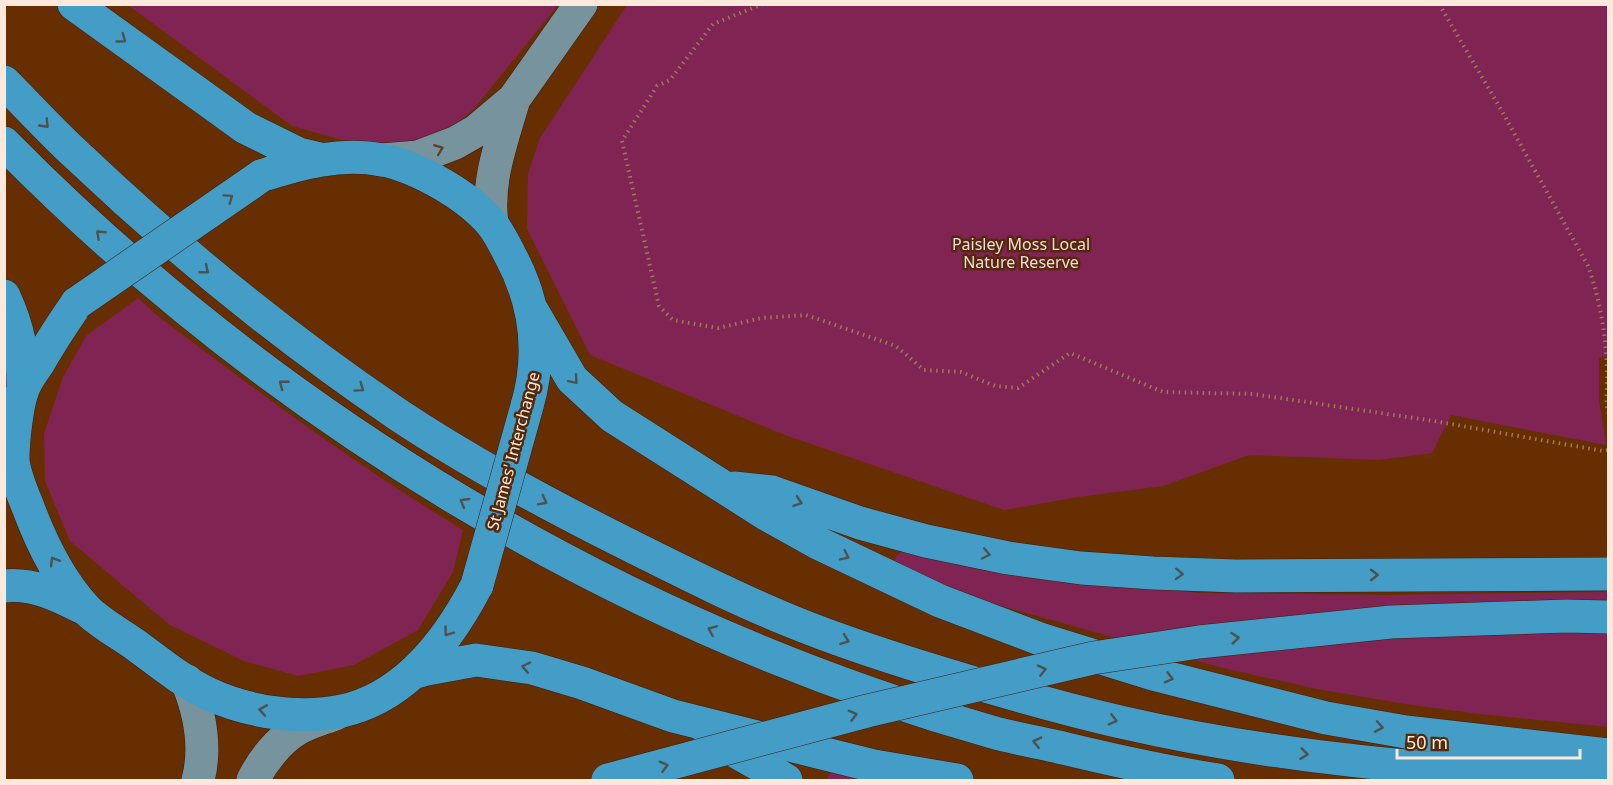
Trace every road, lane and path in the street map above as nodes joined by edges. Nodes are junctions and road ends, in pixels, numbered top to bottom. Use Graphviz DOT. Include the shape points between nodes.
graph roads {
  1 [pos="74,4"];
  2 [pos="581,4"];
  3 [pos="762,4"];
  4 [pos="1439,4"];
  5 [pos="4,82"];
  6 [pos="514,99"];
  7 [pos="4,143"];
  8 [pos="323,160"];
  9 [pos="382,160"];
  10 [pos="492,224"];
  11 [pos="4,296"];
  12 [pos="533,312"];
  13 [pos="23,388"];
  14 [pos="1608,413"];
  15 [pos="1608,450"];
  16 [pos="9,470"];
  17 [pos="721,487"];
  18 [pos="1608,574"];
  19 [pos="4,586"];
  20 [pos="87,610"];
  21 [pos="1608,617"];
  22 [pos="412,673"];
  23 [pos="187,681"];
  24 [pos="342,711"];
  25 [pos="673,716"];
  26 [pos="1608,755"];
  27 [pos="1608,778"];
  28 [pos="198,780"];
  29 [pos="253,780"];
  30 [pos="608,780"];
  31 [pos="786,780"];
  32 [pos="957,780"];
  33 [pos="1218,780"];
  1 -- 8 [label="highway, one-way" via="246,128 299,154"];
  2 -- 6 [label="main road"];
  3 -- 15 [label="path" via="713,24 670,80 657,86 622,141 658,306 673,320 718,328 762,318 806,315 896,346 924,370 960,372 995,386 1018,387 1070,353 1163,392 1252,394"];
  4 -- 14 [label="path" via="1587,266 1597,291 1605,344"];
  5 -- 27 [label="highway, one-way" via="79,158 195,261 275,326 400,416 531,495 790,621 909,664 1127,723 1302,754 1436,769"];
  9 -- 6 [label="main road, one-way" via="418,158 455,143"];
  6 -- 10 [label="main road" via="492,176"];
  33 -- 7 [label="highway, one-way" via="995,733 929,713 690,621 600,577 448,493 297,395 107,241"];
  8 -- 9 [label="highway, St James' Interchange"];
  13 -- 8 [label="highway, St James' Interchange, one-way, bridge" via="77,303 261,176"];
  9 -- 10 [label="highway, St James' Interchange" via="417,171 448,188"];
  10 -- 12 [label="highway, St James' Interchange" via="514,261"];
  11 -- 13 [label="highway" via="23,356"];
  12 -- 17 [label="highway, one-way" via="572,379 612,416"];
  12 -- 22 [label="highway, St James' Interchange, one-way, bridge" via="534,376 477,585 444,638"];
  13 -- 16 [label="highway, St James' Interchange"];
  20 -- 16 [label="highway, St James' Interchange, one-way" via="48,551"];
  17 -- 18 [label="highway, one-way" via="772,492 926,541 1081,568 1236,576"];
  17 -- 26 [label="highway, one-way" via="818,543 940,601 1040,639 1153,674 1383,728"];
  19 -- 20 [label="highway" via="48,591"];
  20 -- 23 [label="highway, St James' Interchange"];
  30 -- 21 [label="highway, one-way, bridge" via="867,711 1093,658 1199,642 1391,622"];
  22 -- 24 [label="highway, St James' Interchange" via="378,697"];
  25 -- 22 [label="highway, one-way" via="582,683 508,664 476,660"];
  24 -- 23 [label="highway, St James' Interchange, one-way" via="304,714 257,710 208,693"];
  23 -- 28 [label="main road" via="202,731"];
  24 -- 29 [label="main road" via="289,735"];
  25 -- 31 [label="highway"];
  25 -- 32 [label="highway" via="874,766"];
}
